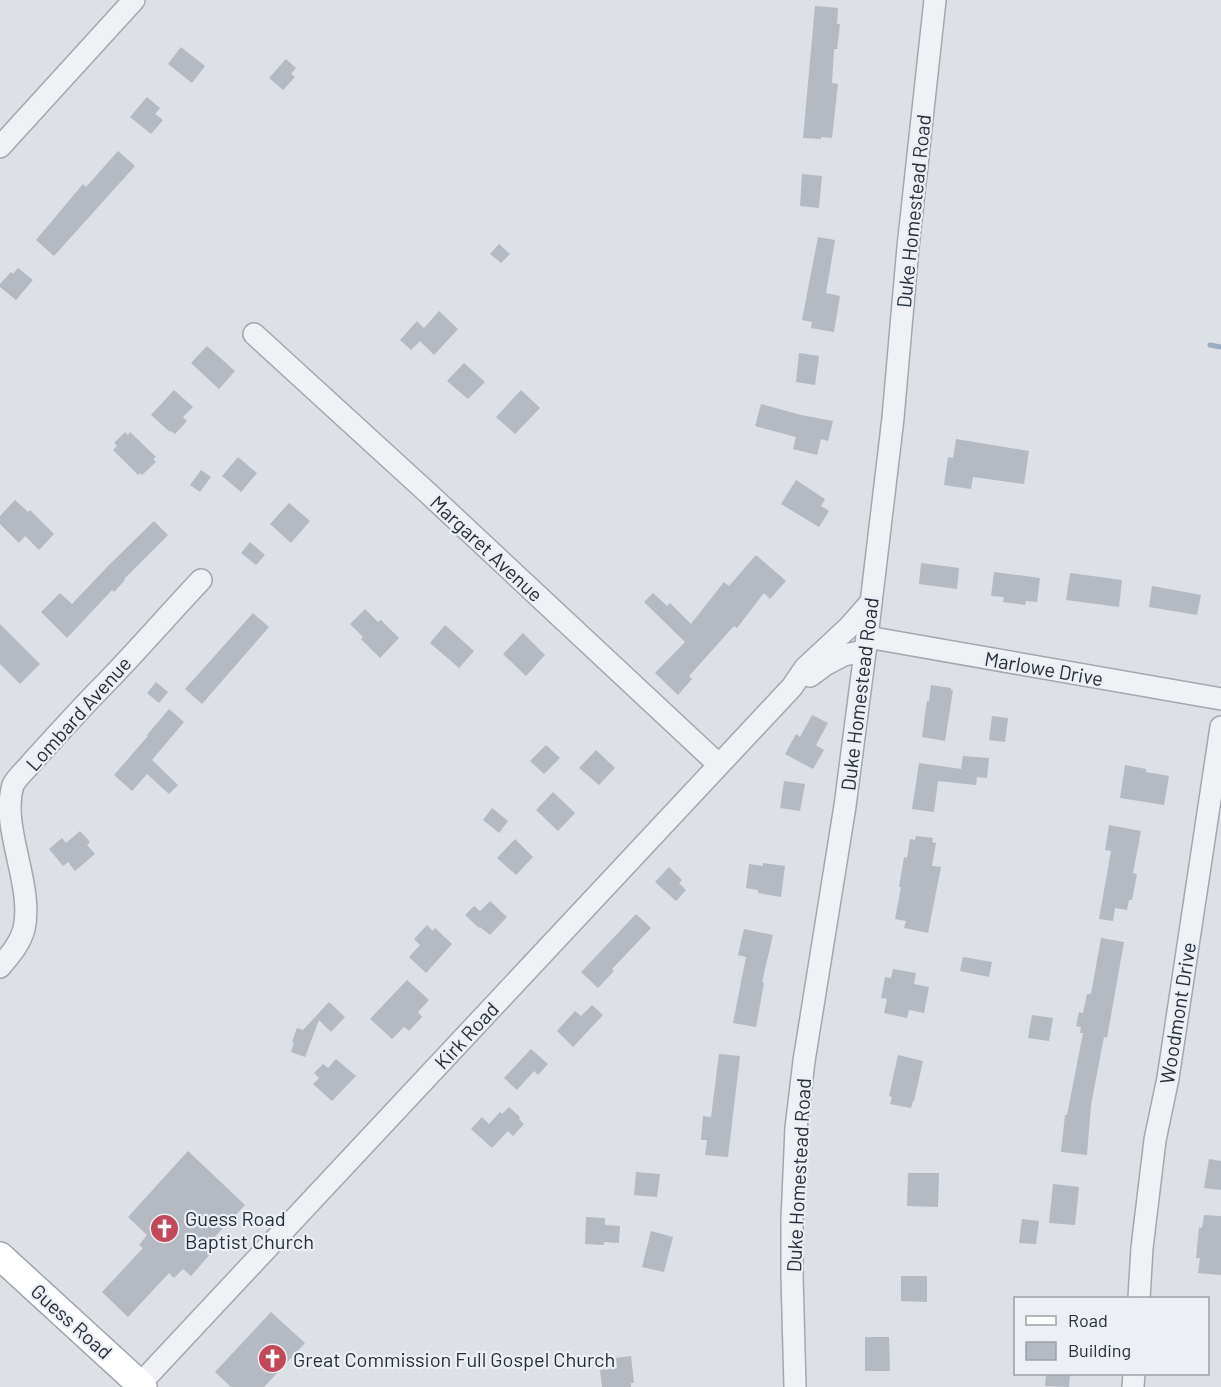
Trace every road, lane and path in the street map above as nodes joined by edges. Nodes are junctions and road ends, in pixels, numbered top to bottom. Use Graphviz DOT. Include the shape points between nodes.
graph roads {
  1 [pos="134,0"];
  2 [pos="935,0"];
  3 [pos="0,147"];
  4 [pos="254,334"];
  5 [pos="201,580"];
  6 [pos="871,602"];
  7 [pos="866,644"];
  8 [pos="792,687"];
  9 [pos="1221,699"];
  10 [pos="1221,728"];
  11 [pos="718,764"];
  12 [pos="0,967"];
  13 [pos="0,1256"];
  14 [pos="1139,1297"];
  15 [pos="141,1385"];
  16 [pos="795,1387"];
  1 -- 3 [label="street"];
  2 -- 6 [label="street, Duke Homestead Road"];
  4 -- 11 [label="street, Margaret Avenue"];
  5 -- 12 [label="street, Lombard Avenue" via="13,785 5,810 6,825 26,915 20,939"];
  6 -- 7 [label="street, Duke Homestead Road"];
  6 -- 8 [label="street, Kirk Road" via="805,668"];
  7 -- 8 [label="street, Kirk Road"];
  7 -- 9 [label="street, Marlowe Drive"];
  7 -- 16 [label="street, Duke Homestead Road" via="796,1128 792,1220"];
  8 -- 11 [label="street, Kirk Road"];
  10 -- 14 [label="street, Woodmont Drive" via="1155,1140"];
  11 -- 15 [label="street, Kirk Road"];
  13 -- 15 [label="main road, Guess Road"];
}
